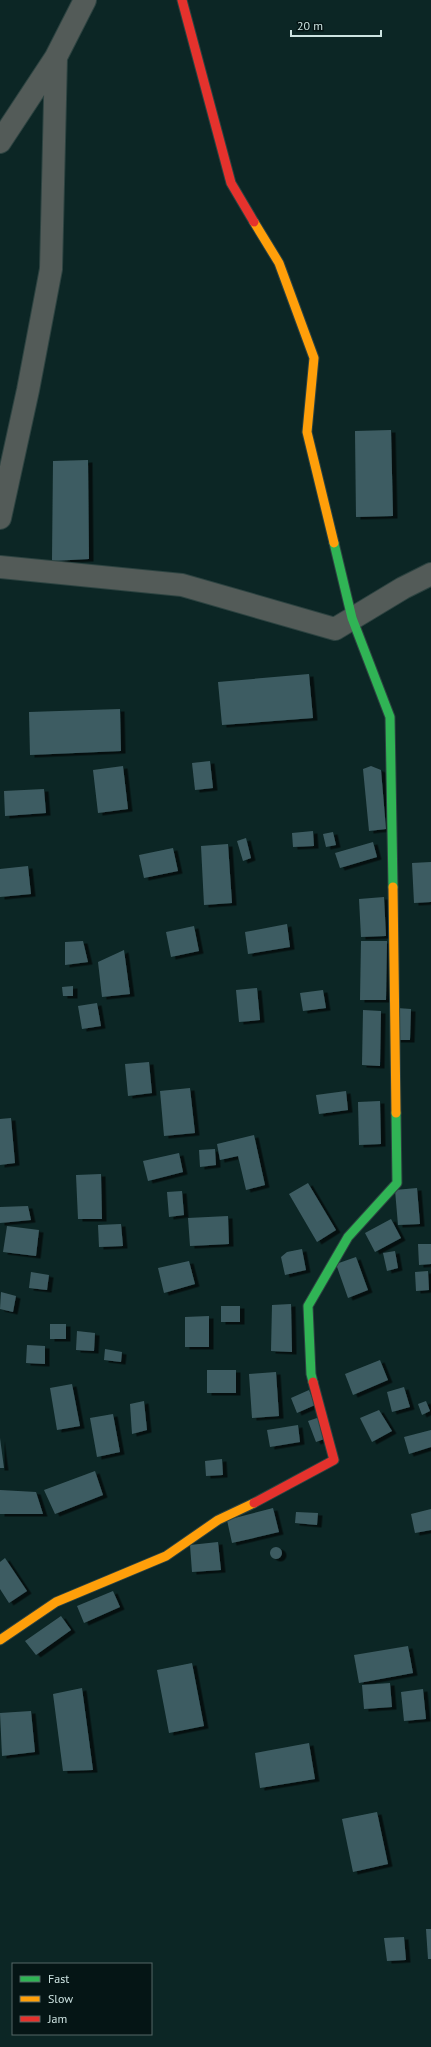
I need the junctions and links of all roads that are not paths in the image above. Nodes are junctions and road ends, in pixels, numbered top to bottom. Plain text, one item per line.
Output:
1 (85, 0) edge
2 (182, 0) edge
3 (56, 57) junction
4 (0, 142) edge
5 (0, 518) edge
6 (0, 567) edge
7 (431, 574) edge
8 (352, 618) junction
9 (0, 1640) edge

1 - 3 street
2 - 8 street
3 - 4 street
3 - 5 street
6 - 8 street
7 - 8 street
8 - 9 street

